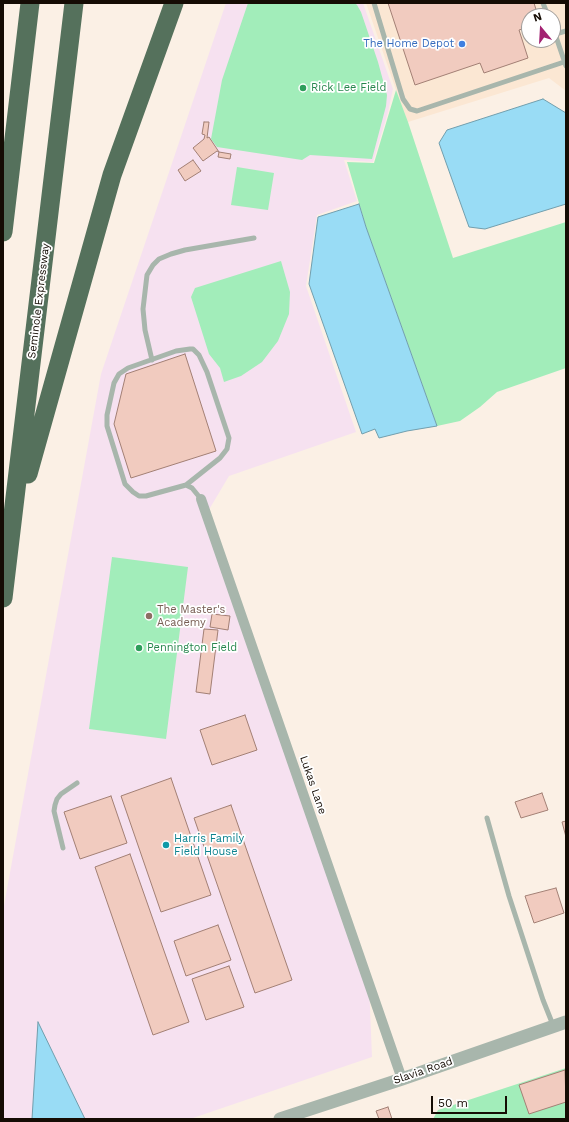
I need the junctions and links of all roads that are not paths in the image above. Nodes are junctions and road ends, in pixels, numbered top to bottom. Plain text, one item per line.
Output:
1 (30, 3) edge
2 (74, 3) edge
3 (174, 3) edge
4 (374, 3) edge
5 (560, 48) edge
6 (565, 64) edge
7 (3, 232) edge
8 (254, 238) dead end
9 (152, 360) junction
10 (186, 485) junction
11 (201, 499) joint
12 (11, 535) junction
13 (3, 598) edge
14 (77, 783) dead end
15 (487, 818) dead end
16 (63, 848) dead end
17 (560, 1024) edge
18 (402, 1079) junction
19 (280, 1119) edge

1 - 7 highway
2 - 12 highway, Seminole Expressway
3 - 12 highway
4 - 6 lane
5 - 6 lane
8 - 9 lane
9 - 10 lane
9 - 10 lane
10 - 11 lane
11 - 18 street, Lukas Lane
12 - 13 highway, Seminole Expressway
14 - 16 lane
15 - 17 lane
17 - 18 street, Slavia Road
18 - 19 street, Slavia Road

